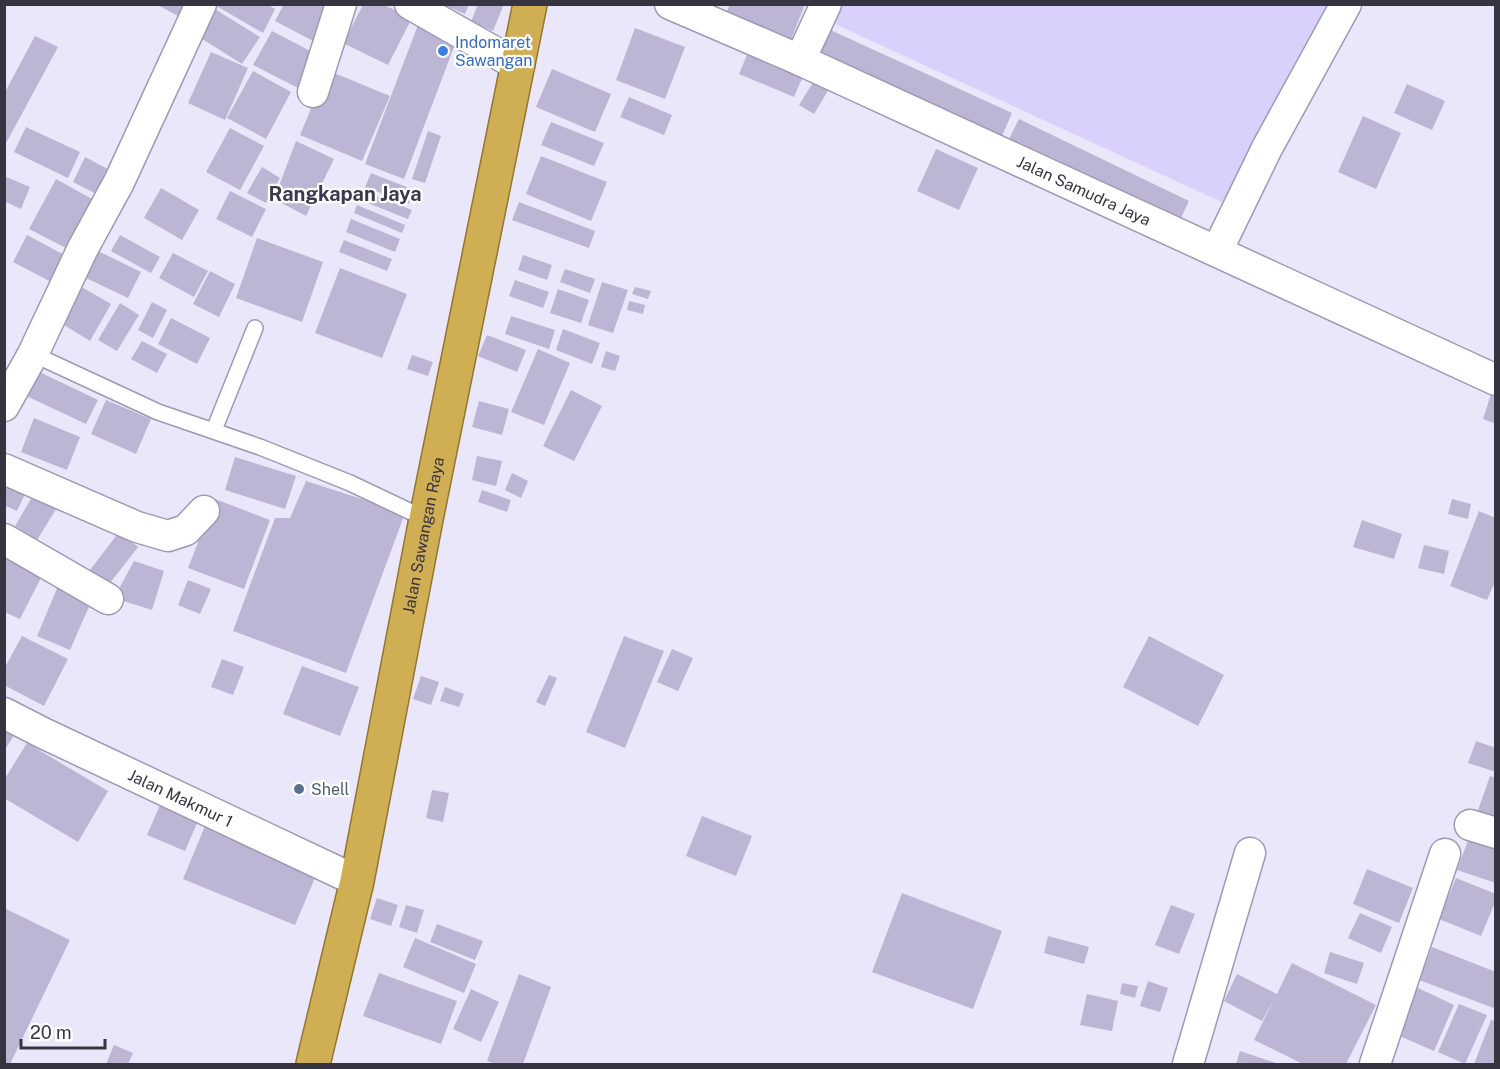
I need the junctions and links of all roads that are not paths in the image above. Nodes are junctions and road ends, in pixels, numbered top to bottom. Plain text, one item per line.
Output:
1 (201, 4) edge
2 (341, 4) edge
3 (410, 4) edge
4 (530, 4) edge
5 (670, 4) edge
6 (826, 4) edge
7 (1346, 4) edge
8 (800, 60) junction
9 (519, 66) junction
10 (313, 92) dead end
11 (1216, 251) junction
12 (255, 328) dead end
13 (33, 354) junction
14 (1496, 380) edge
15 (4, 406) edge
16 (214, 430) junction
17 (4, 469) edge
18 (204, 511) dead end
19 (426, 519) junction
20 (4, 539) edge
21 (108, 599) dead end
22 (4, 713) edge
23 (1250, 853) dead end
24 (1445, 854) dead end
25 (357, 881) junction
26 (313, 1065) edge
27 (1188, 1065) edge
28 (1376, 1065) edge

1 - 13 street
2 - 10 street
3 - 9 street
4 - 9 highway, Jalan Sawangan Raya
5 - 8 street, Jalan Samudra Jaya
6 - 8 street
7 - 11 street
8 - 11 street, Jalan Samudra Jaya
9 - 19 highway, Jalan Sawangan Raya
11 - 14 street, Jalan Samudra Jaya
12 - 16 lane
13 - 15 street
13 - 16 lane
16 - 19 lane
17 - 18 street
19 - 25 highway, Jalan Sawangan Raya
20 - 21 street
22 - 25 street, Jalan Makmur 1
23 - 27 street
24 - 28 street
25 - 26 highway, Jalan Sawangan Raya

